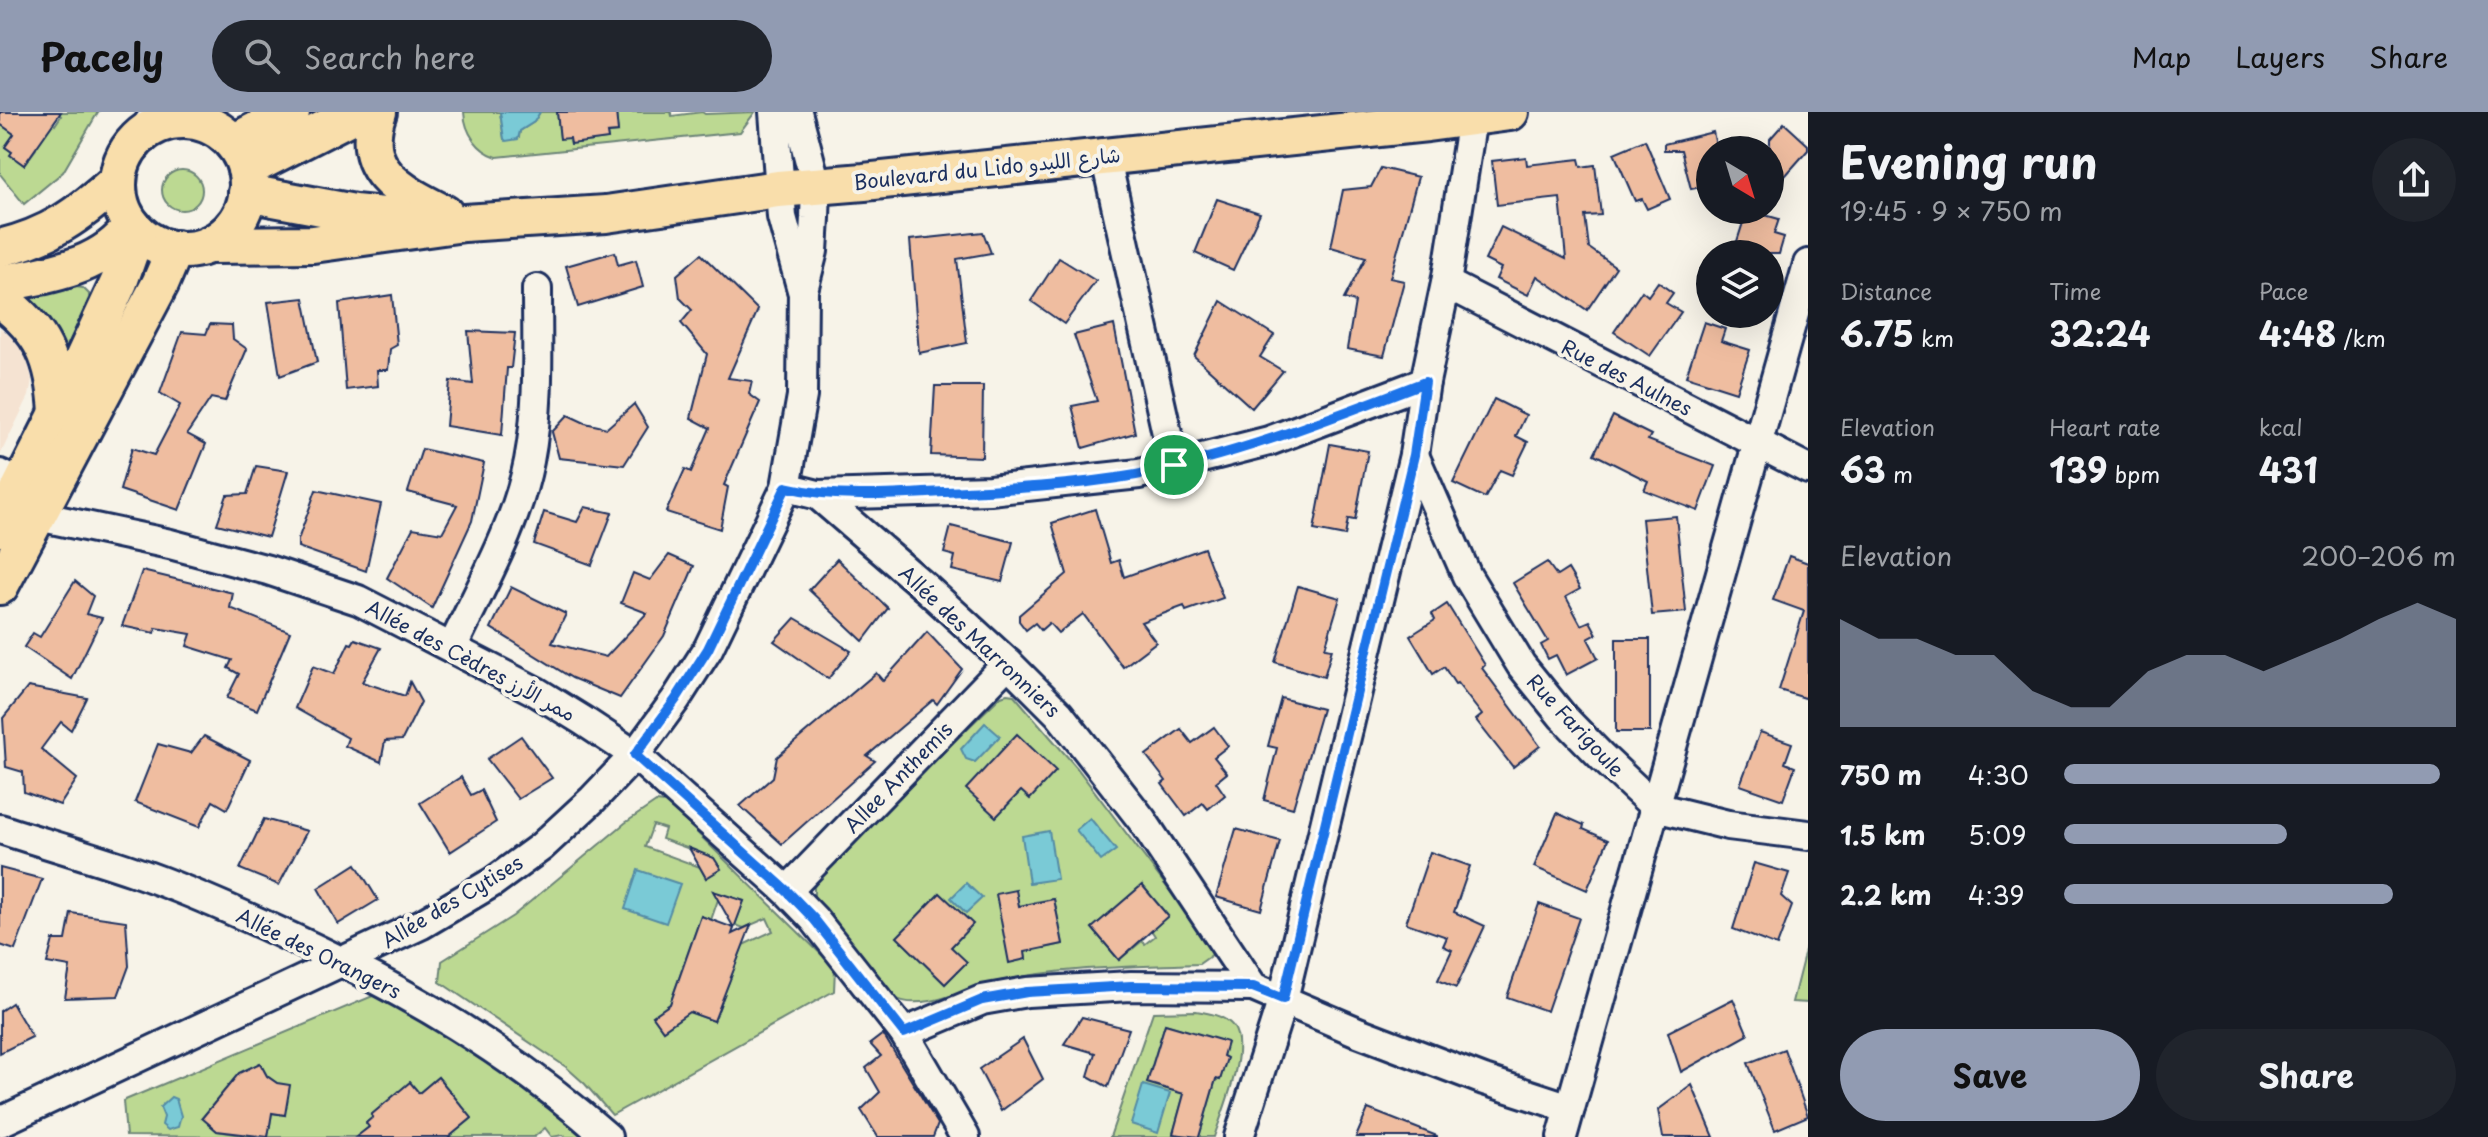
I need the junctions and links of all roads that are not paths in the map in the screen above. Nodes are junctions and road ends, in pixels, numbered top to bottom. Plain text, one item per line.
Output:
1 (291, 112) edge
2 (358, 112) edge
3 (378, 112) edge
4 (774, 112) edge
5 (797, 112) edge
6 (1510, 112) edge
7 (1473, 114) edge
8 (167, 119) edge
9 (237, 150) edge
10 (1105, 155) junction
11 (117, 181) junction
12 (816, 185) junction
13 (778, 189) junction
14 (464, 223) junction
15 (135, 229) junction
16 (191, 247) junction
17 (0, 248) edge
18 (1808, 264) edge
19 (1446, 283) junction
20 (0, 284) edge
21 (537, 289) dead end
22 (803, 290) junction
23 (0, 299) edge
24 (1425, 382) junction
25 (58, 413) junction
26 (1757, 444) junction
27 (1414, 455) junction
28 (1174, 465) junction
29 (1808, 469) edge
30 (786, 487) junction
31 (20, 492) edge
32 (818, 495) junction
33 (0, 528) edge
34 (0, 586) edge
35 (452, 648) junction
36 (1008, 663) junction
37 (635, 755) junction
38 (1655, 807) junction
39 (0, 829) edge
40 (1808, 835) edge
41 (787, 891) junction
42 (345, 962) junction
43 (1253, 987) junction
44 (1283, 999) junction
45 (904, 1033) junction
46 (1570, 1108) junction
47 (0, 1122) edge
48 (607, 1137) edge
49 (965, 1137) edge
50 (1239, 1137) edge
51 (1562, 1137) edge

1 - 9 main road
2 - 9 main road
3 - 14 main road
4 - 13 street, Allée des Cytises
5 - 12 street, Allée des Cytises
6 - 7 main road, Boulevard du Lido شارع الليدو
7 - 10 main road, Boulevard du Lido شارع الليدو
7 - 19 street
8 - 9 main road
8 - 11 main road
9 - 14 main road, Boulevard du Lido شارع الليدو
9 - 16 main road
10 - 12 main road, Boulevard du Lido شارع الليدو
10 - 28 street
11 - 15 main road
11 - 17 main road
12 - 13 main road, Boulevard du Lido شارع الليدو
12 - 22 street, Allée des Cytises
13 - 14 main road, Boulevard du Lido شارع الليدو
13 - 22 street, Allée des Cytises
14 - 16 main road, Boulevard du Lido شارع الليدو
15 - 16 main road
15 - 20 main road
15 - 25 main road
16 - 31 main road
18 - 26 street
19 - 24 street
19 - 26 street, Rue des Aulnes
21 - 35 street
22 - 30 street, Allée des Cytises
23 - 25 main road
24 - 27 street
24 - 28 street
25 - 31 main road
26 - 29 street, Rue des Aulnes
26 - 38 street
27 - 38 street, Rue Farigoule
27 - 44 street
28 - 32 street
30 - 32 street, Allée des Marronniers
30 - 37 street, Allée des Cytises
31 - 33 main road
31 - 34 main road
31 - 35 street, Allée des Cèdres ممر الأرز
32 - 36 street, Allée des Marronniers
35 - 37 street, Allée des Cèdres ممر الأرز
36 - 41 street, Allee Anthemis
36 - 43 street, Allée des Marronniers
37 - 41 street, Allée des Cèdres ممر الأرز
37 - 42 street, Allée des Cytises
38 - 40 street
38 - 46 street
39 - 42 street, Allée des Orangers
41 - 45 street, Allée des Cèdres ممر الأرز
42 - 47 street, Allée des Cytises
42 - 48 street, Allée des Orangers
43 - 44 street
43 - 45 street
44 - 46 street
44 - 50 street
45 - 49 street, Allée des Cèdres ممر الأرز
46 - 51 street

